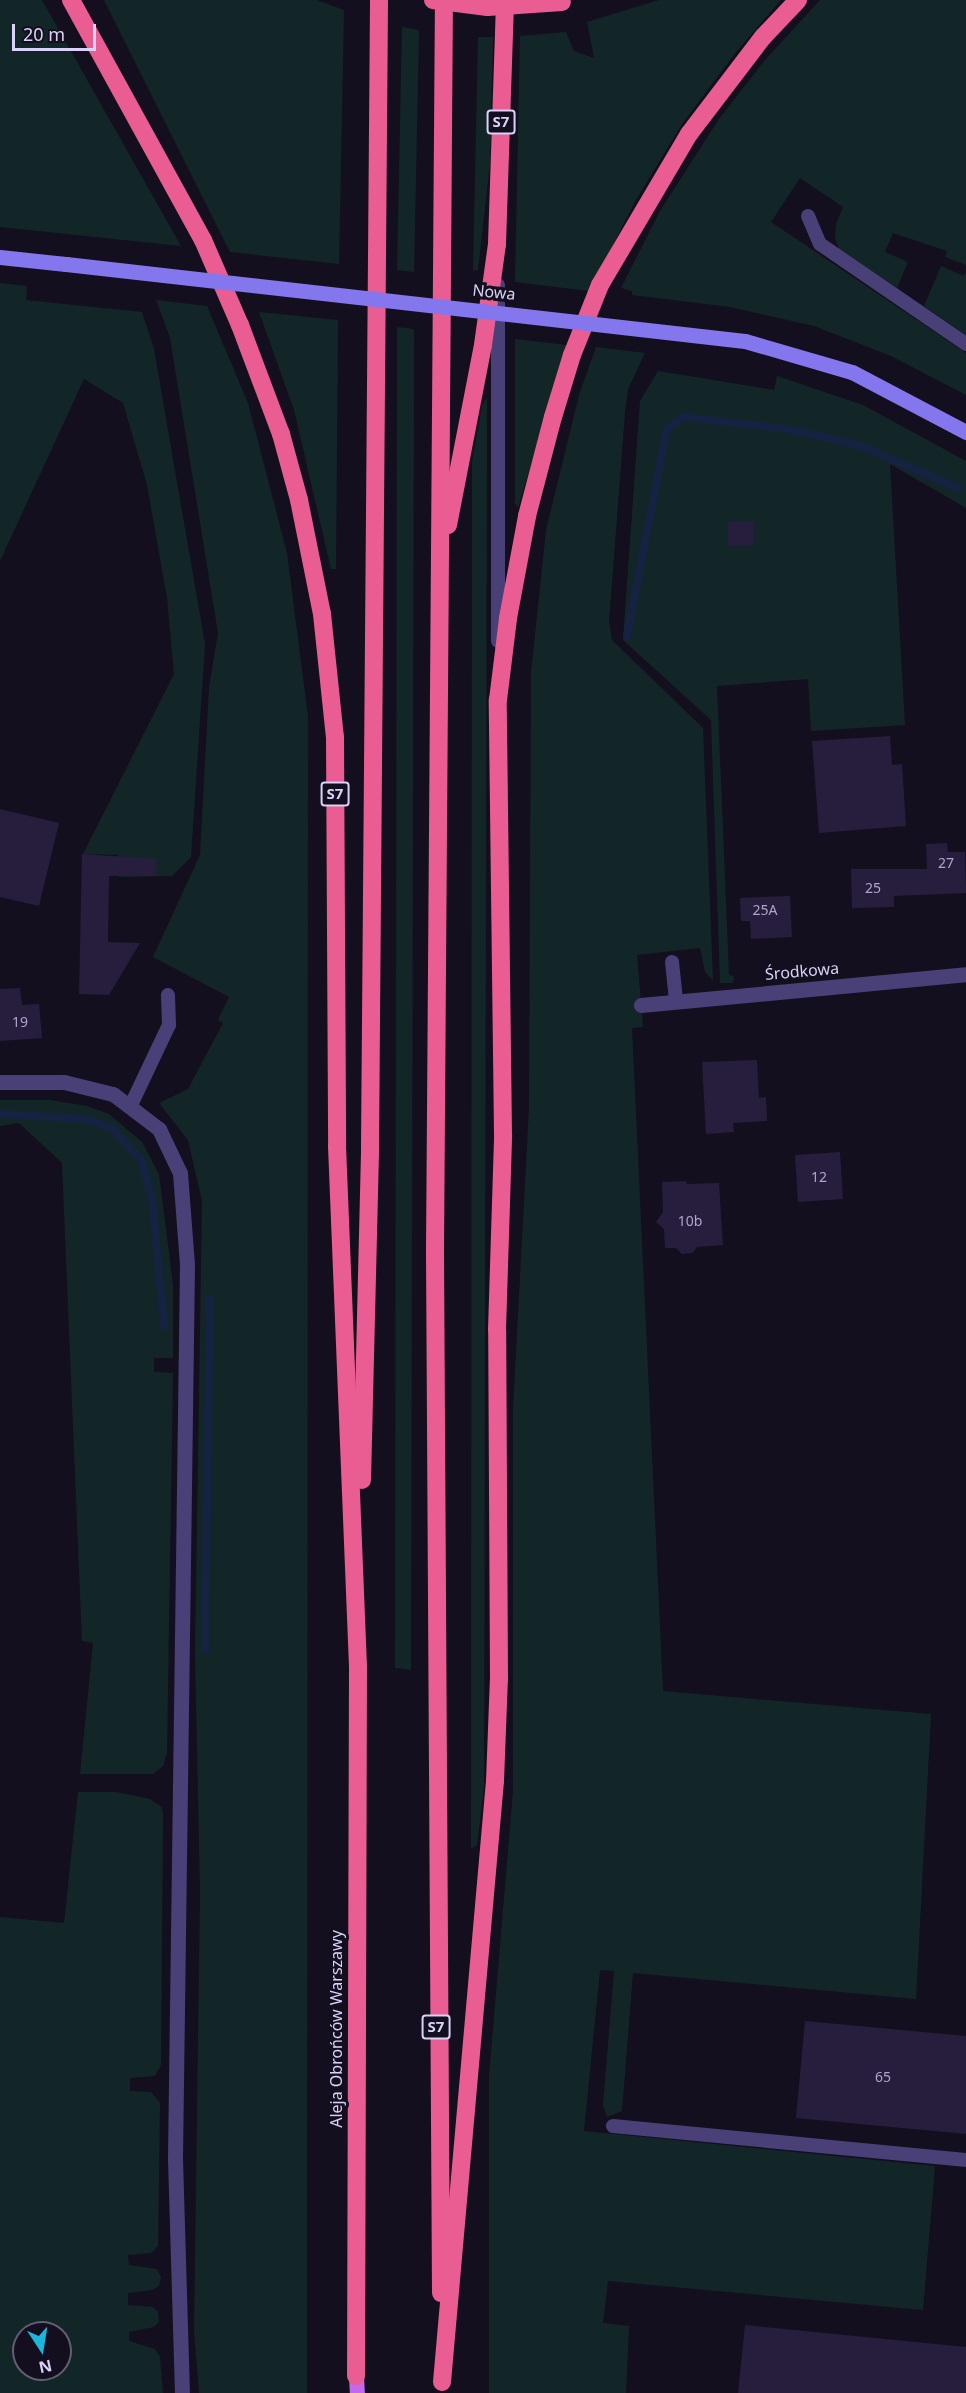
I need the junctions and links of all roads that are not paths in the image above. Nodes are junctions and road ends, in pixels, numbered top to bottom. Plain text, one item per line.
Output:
1 (71, 0) edge
2 (379, 0) edge
3 (433, 0) edge
4 (444, 0) edge
5 (505, 0) edge
6 (798, 0) edge
7 (567, 1) edge
8 (808, 216) dead end
9 (497, 244) junction
10 (0, 256) edge
11 (966, 344) edge
12 (966, 432) edge
13 (438, 578) junction
14 (498, 700) junction
15 (672, 962) dead end
16 (966, 974) edge
17 (168, 995) dead end
18 (676, 1001) junction
19 (641, 1005) dead end
20 (1, 1082) edge
21 (131, 1105) junction
22 (357, 1642) junction
23 (613, 2126) dead end
24 (966, 2160) edge
25 (356, 2385) edge
26 (442, 2387) edge
27 (182, 2393) edge

1 - 22 highway, S7
2 - 22 highway
3 - 7 highway, bridge
4 - 13 highway
5 - 9 highway, S7
6 - 14 highway
8 - 11 lane
9 - 13 highway, S7
9 - 14 lane
10 - 12 street, Nowa, bridge
13 - 26 highway, S7
14 - 26 highway
15 - 18 lane
16 - 18 street, Środkowa
17 - 21 lane
18 - 19 street, Środkowa
20 - 21 street
21 - 27 street
22 - 25 highway, Aleja Obrońców Warszawy / S7
23 - 24 lane

